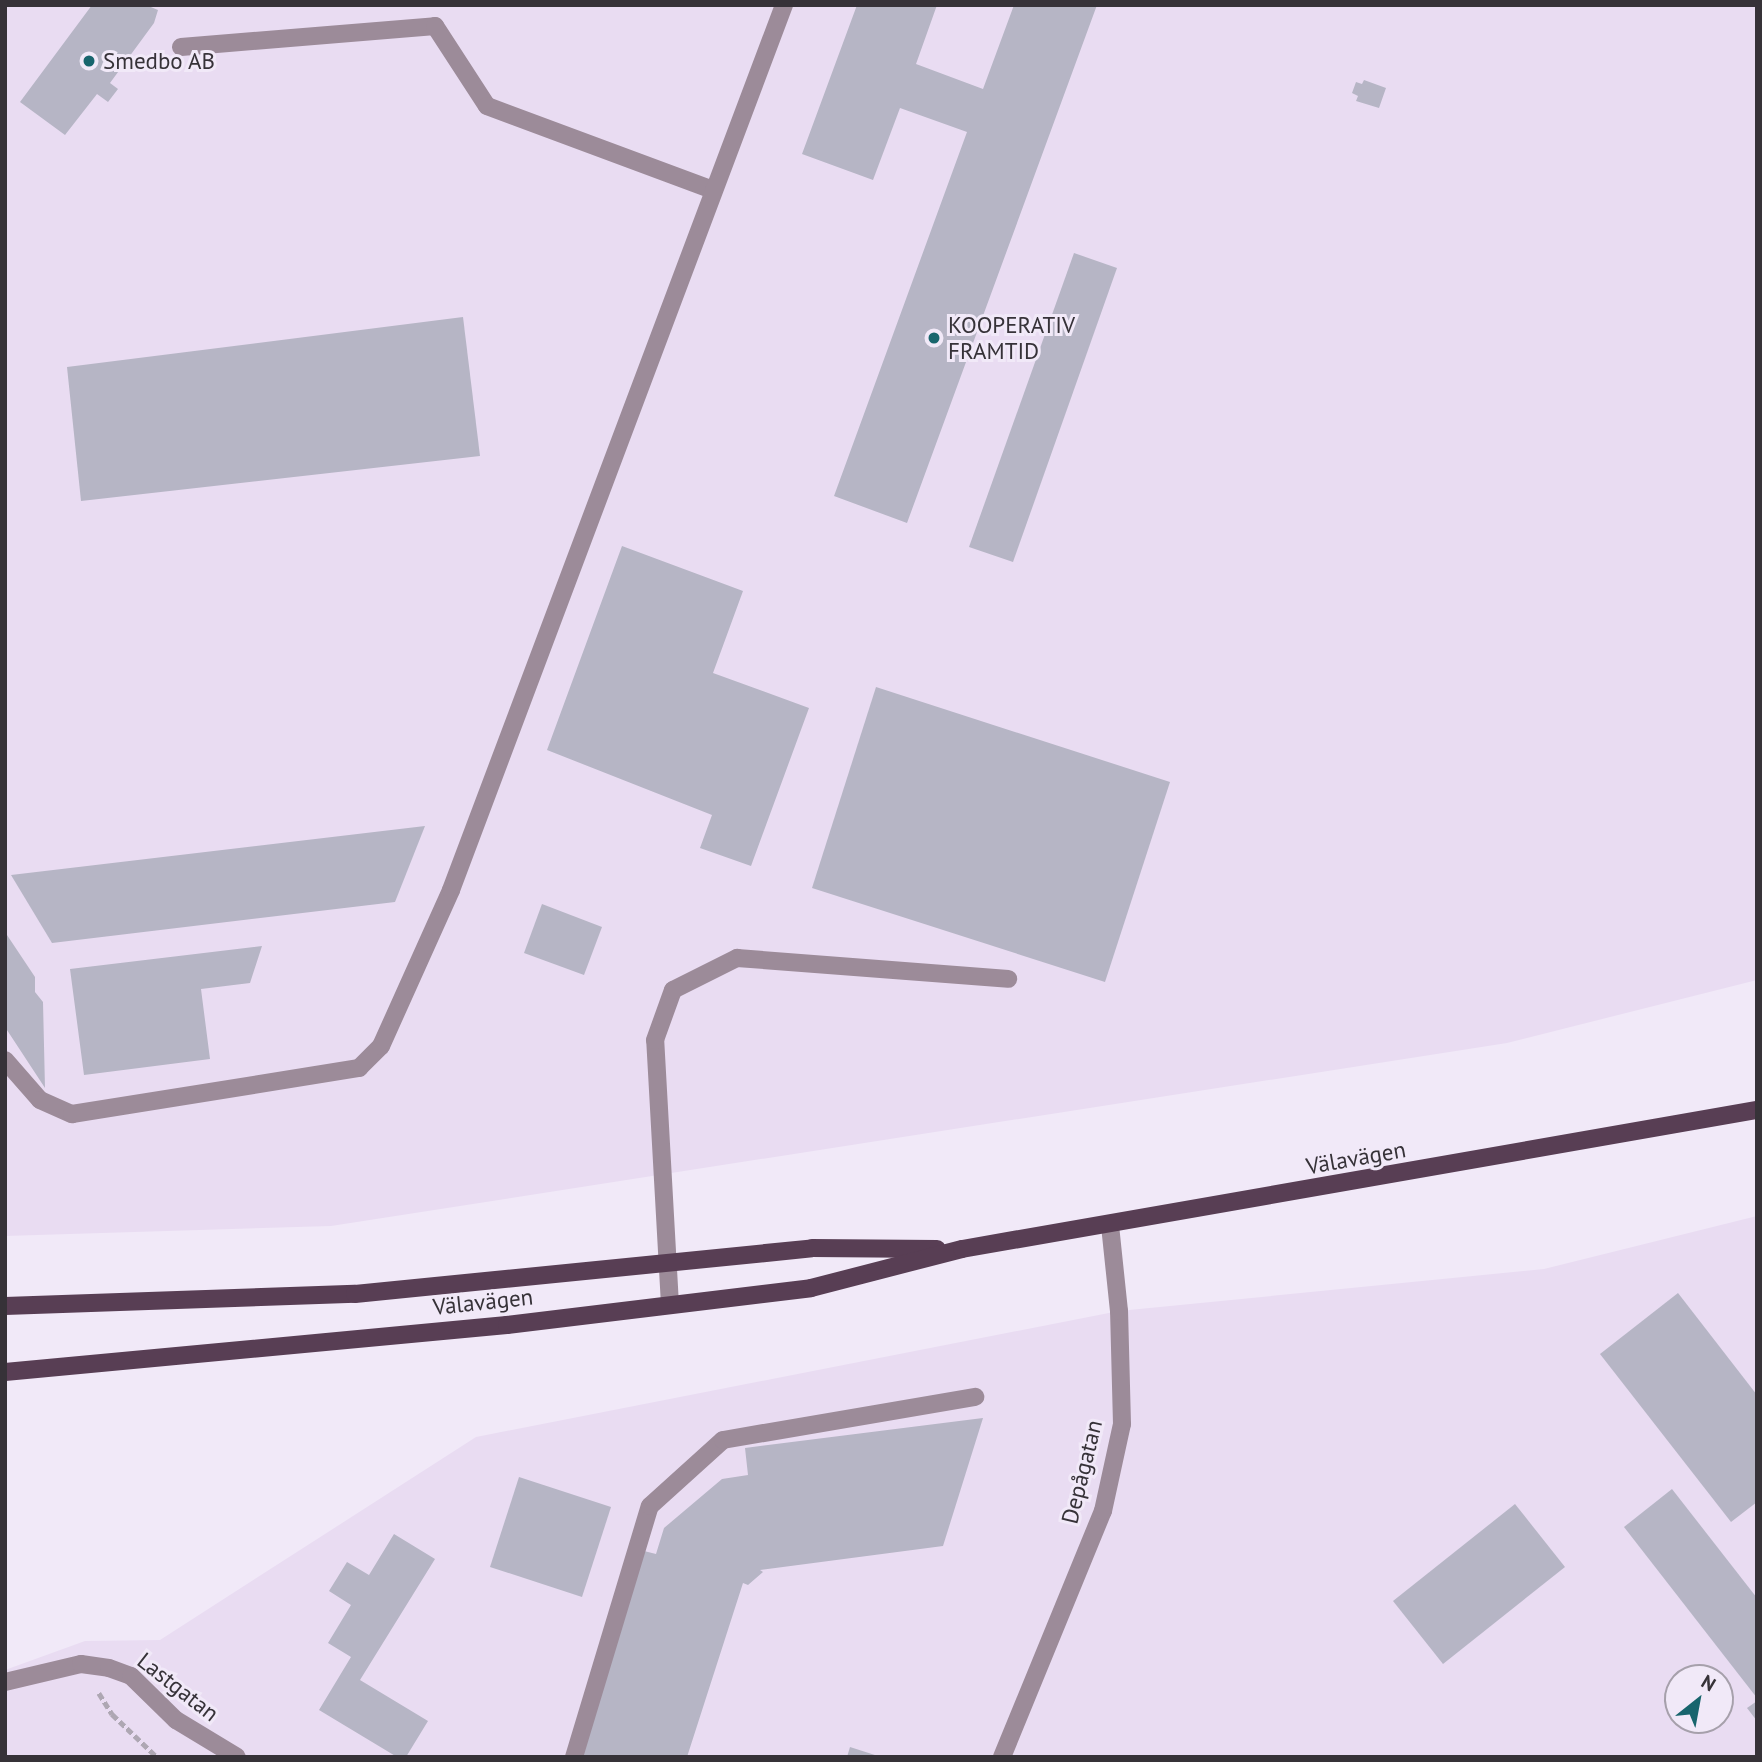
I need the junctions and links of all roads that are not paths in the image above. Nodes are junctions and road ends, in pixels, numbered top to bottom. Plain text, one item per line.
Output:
1 (785, 5) edge
2 (181, 47) dead end
3 (713, 190) junction
4 (1008, 979) dead end
5 (5, 1060) edge
6 (1757, 1110) edge
7 (1110, 1225) junction
8 (961, 1249) junction
9 (668, 1263) junction
10 (670, 1305) junction
11 (5, 1306) edge
12 (5, 1372) edge
13 (975, 1398) dead end
14 (5, 1682) edge
15 (237, 1757) edge
16 (574, 1757) edge
17 (1002, 1757) edge

1 - 3 street
2 - 3 street
3 - 5 street
4 - 9 street
6 - 7 main road, Välavägen
7 - 8 main road, Välavägen
7 - 17 street, Depågatan
8 - 9 main road, Välavägen
8 - 10 main road, Välavägen
9 - 10 street
9 - 11 main road, Välavägen
10 - 12 main road, Välavägen
13 - 16 street
14 - 15 street, Lastgatan

